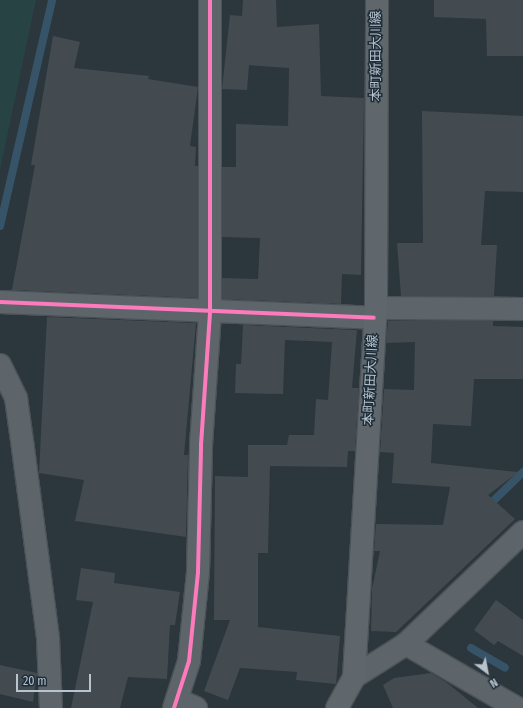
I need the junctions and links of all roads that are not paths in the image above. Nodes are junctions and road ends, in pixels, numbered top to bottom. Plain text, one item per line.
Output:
1 (210, 0) edge
2 (376, 0) edge
3 (0, 302) edge
4 (523, 309) edge
5 (210, 312) junction
6 (375, 313) junction
7 (0, 365) edge
8 (522, 536) edge
9 (406, 644) junction
10 (354, 677) junction
11 (183, 705) edge
12 (51, 708) edge
13 (337, 708) edge
14 (517, 708) edge

1 - 5 street
2 - 6 main road, 本町新田大川線
3 - 5 street
4 - 6 street
5 - 6 street
5 - 11 street
6 - 10 main road, 本町新田大川線
7 - 12 street
8 - 9 street
9 - 10 street
9 - 14 street
10 - 13 main road, 本町新田大川線

